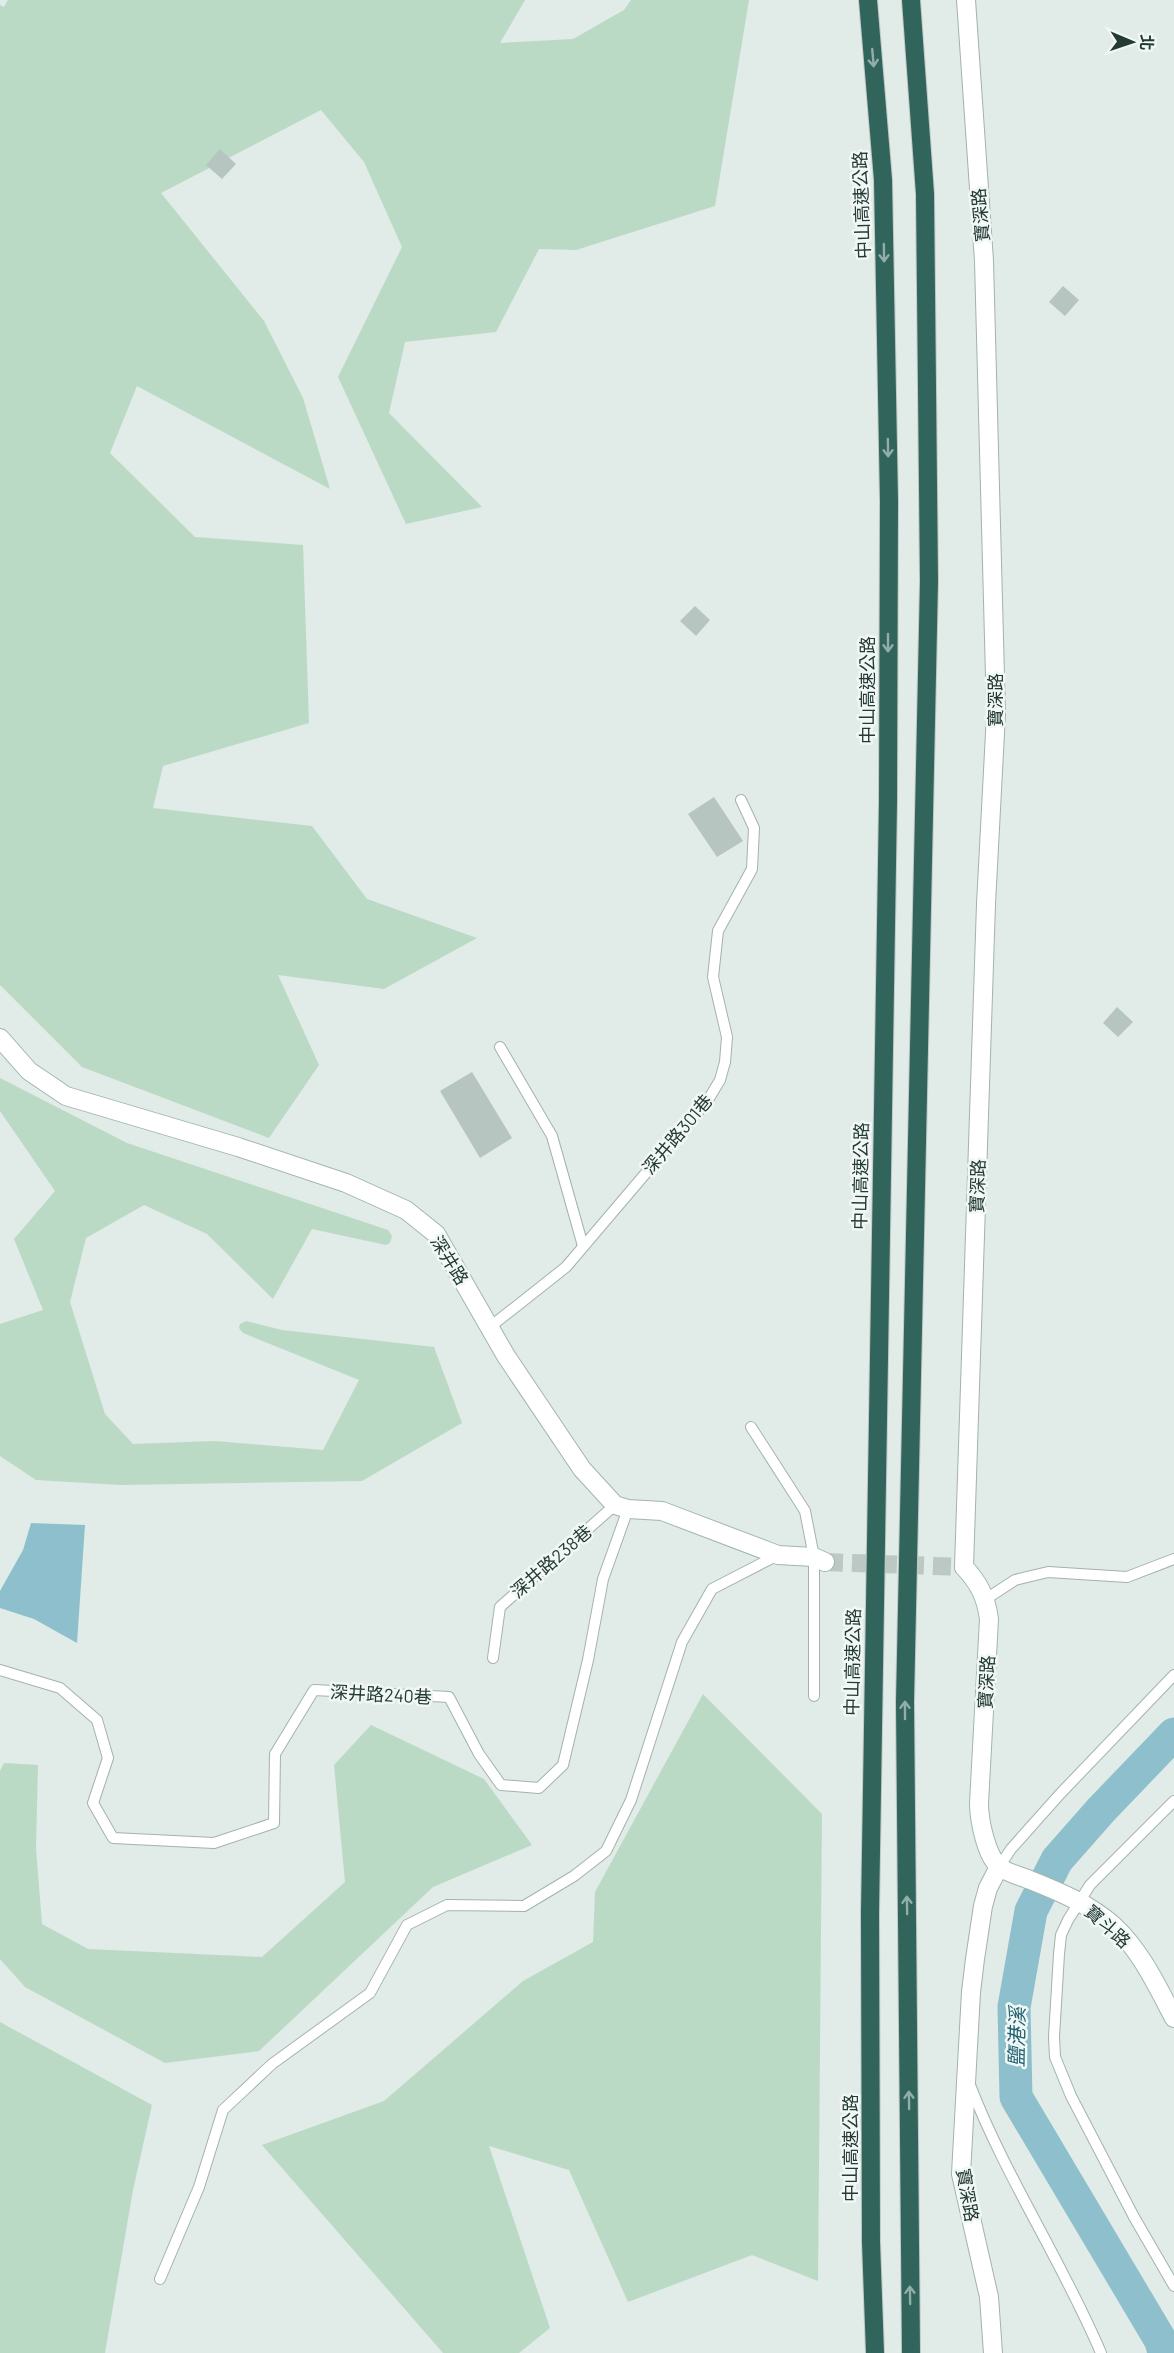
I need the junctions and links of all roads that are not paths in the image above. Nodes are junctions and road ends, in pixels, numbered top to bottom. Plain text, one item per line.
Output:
1 (868, 0) edge
2 (911, 0) edge
3 (966, 0) edge
4 (741, 800) dead end
5 (0, 1038) edge
6 (500, 1047) dead end
7 (583, 1246) junction
8 (490, 1327) junction
9 (751, 1427) dead end
10 (621, 1507) junction
11 (778, 1555) junction
12 (820, 1559) junction
13 (1174, 1559) edge
14 (986, 1599) junction
15 (493, 1658) dead end
16 (0, 1670) edge
17 (1174, 1675) edge
18 (814, 1696) dead end
19 (1174, 1801) edge
20 (999, 1867) junction
21 (1078, 1900) junction
22 (1171, 2006) edge
23 (967, 2076) junction
24 (160, 2279) dead end
25 (1174, 2286) edge
26 (875, 2353) edge
27 (911, 2353) edge
28 (993, 2353) edge
29 (1101, 2353) edge

1 -> 26 highway, 中山高速公路
27 -> 2 highway
3 - 14 street, 寶深路
4 - 7 lane, 深井路301巷
5 - 8 street, 深井路
6 - 7 lane
7 - 8 lane, 深井路301巷
8 - 10 street, 深井路
9 - 12 lane
10 - 11 street
10 - 15 lane, 深井路238巷
10 - 16 lane, 深井路240巷
11 - 12 street
11 - 24 lane
12 - 18 lane
13 - 14 lane
14 - 20 street, 寶深路
17 - 20 lane
19 - 21 lane
20 - 21 street, 寶斗路
20 - 23 street, 寶深路
21 - 22 street, 寶斗路
21 - 25 lane
23 - 28 street, 寶深路
23 - 29 lane

